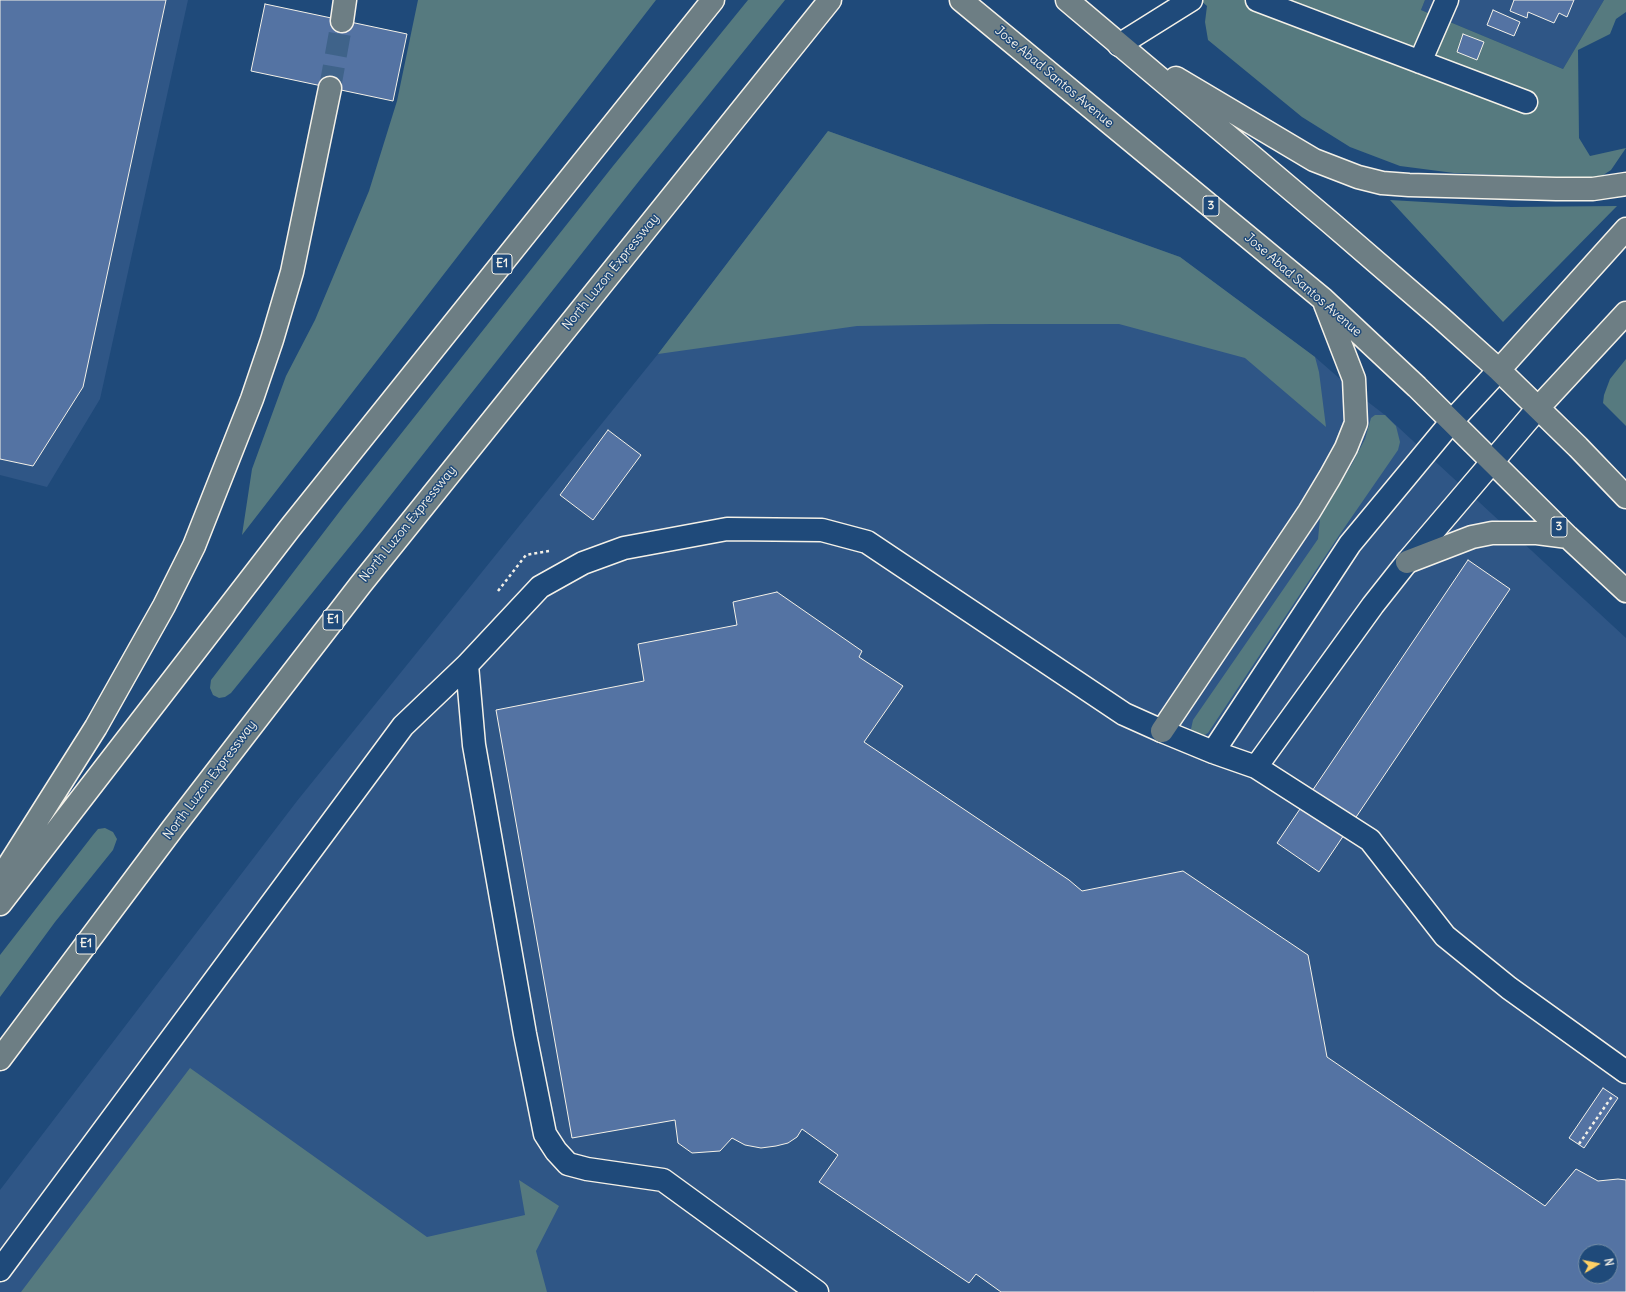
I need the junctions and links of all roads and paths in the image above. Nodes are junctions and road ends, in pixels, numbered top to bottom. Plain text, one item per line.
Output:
1 (713, 0) edge
2 (830, 0) edge
3 (961, 0) edge
4 (1067, 0) edge
5 (1191, 0) edge
6 (1257, 0) edge
7 (1447, 0) edge
8 (1119, 44) junction
9 (1420, 62) junction
10 (330, 88) tunnel mouth
11 (1526, 102) dead end
12 (1626, 184) edge
13 (1626, 228) edge
14 (1323, 299) junction
15 (1626, 313) edge
16 (1499, 370) junction
17 (1538, 408) junction
18 (1452, 421) junction
19 (1492, 462) junction
20 (1626, 497) edge
21 (1568, 537) junction
22 (557, 550) dead end
23 (1407, 562) junction
24 (1626, 591) edge
25 (497, 593) dead end
26 (468, 664) junction
27 (1162, 731) junction
28 (1213, 752) junction
29 (1256, 767) junction
30 (0, 879) edge
31 (0, 904) edge
32 (0, 1059) edge
33 (1626, 1072) edge
34 (1614, 1093) dead end
35 (1579, 1144) dead end
36 (0, 1270) edge
37 (817, 1292) edge

1 - 31 highway, E1
2 - 32 highway, North Luzon Expressway / E1
3 - 14 highway, Jose Abad Santos Avenue / 3
4 - 8 highway
5 - 8 street
6 - 9 street
7 - 9 street
8 - 12 highway
8 - 16 highway
9 - 11 street
10 - 30 highway
13 - 16 highway
14 - 18 highway, Jose Abad Santos Avenue / 3
14 - 27 highway
15 - 17 highway
16 - 17 highway
16 - 18 street
17 - 19 street
17 - 20 highway
18 - 19 highway, Jose Abad Santos Avenue / 3
18 - 28 street
19 - 21 highway, Jose Abad Santos Avenue / 3
19 - 23 street
21 - 23 highway
21 - 24 highway, Jose Abad Santos Avenue / 3
22 - 25 path
23 - 29 street
26 - 27 street
26 - 36 street
26 - 37 street
27 - 28 street
28 - 29 street
29 - 33 street
34 - 35 path

